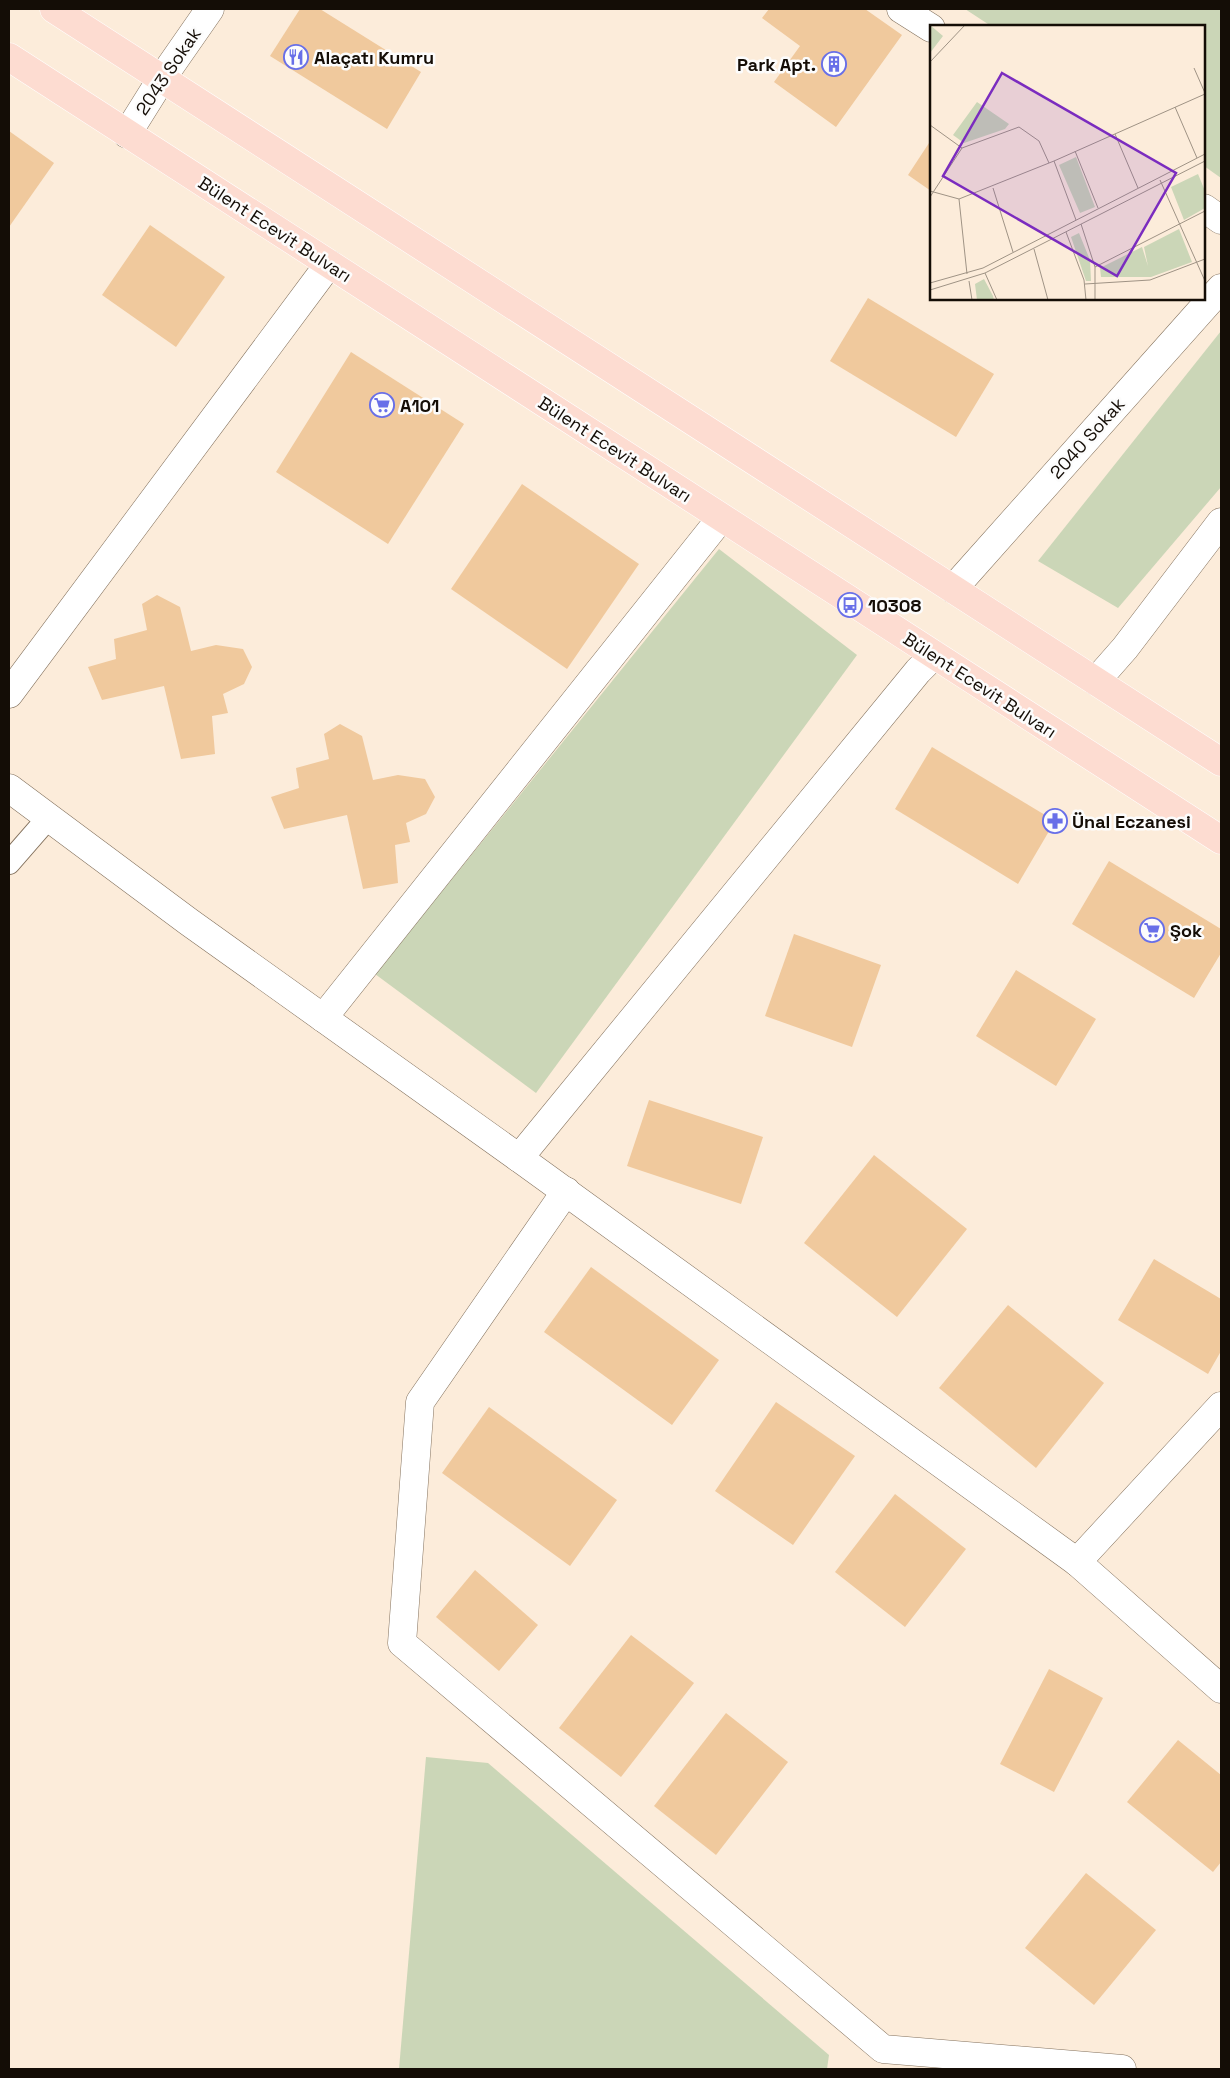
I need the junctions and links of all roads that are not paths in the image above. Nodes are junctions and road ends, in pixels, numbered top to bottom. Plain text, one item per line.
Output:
1 (54, 9) edge
2 (210, 9) edge
3 (901, 9) edge
4 (930, 27) edge
5 (9, 57) edge
6 (162, 78) junction
7 (127, 134) junction
8 (1205, 209) edge
9 (1221, 220) edge
10 (329, 264) junction
11 (1221, 288) edge
12 (721, 518) junction
13 (1221, 522) edge
14 (953, 589) junction
15 (934, 655) junction
16 (1096, 681) junction
17 (9, 694) edge
18 (1221, 762) edge
19 (9, 788) edge
20 (49, 818) junction
21 (1221, 840) edge
22 (9, 863) edge
23 (323, 1018) junction
24 (519, 1158) junction
25 (566, 1191) junction
26 (1221, 1406) edge
27 (1077, 1562) junction
28 (1221, 1689) edge
29 (882, 2059) edge
30 (1122, 2069) edge

1 - 6 main road
2 - 6 street, 2043 Sokak
3 - 4 street
5 - 7 main road, Bülent Ecevit Bulvarı
6 - 7 street, 2043 Sokak
6 - 14 main road
7 - 10 main road, Bülent Ecevit Bulvarı
8 - 9 street
10 - 12 main road, Bülent Ecevit Bulvarı
10 - 17 street
11 - 14 street, 2040 Sokak
12 - 15 main road, Bülent Ecevit Bulvarı
12 - 23 street
13 - 16 street
14 - 16 main road
15 - 21 main road, Bülent Ecevit Bulvarı
15 - 24 street
16 - 18 main road
19 - 20 street
20 - 22 lane
20 - 23 street
23 - 24 street
24 - 25 street
25 - 27 street
25 - 29 street
26 - 27 street
27 - 28 street
29 - 30 street

